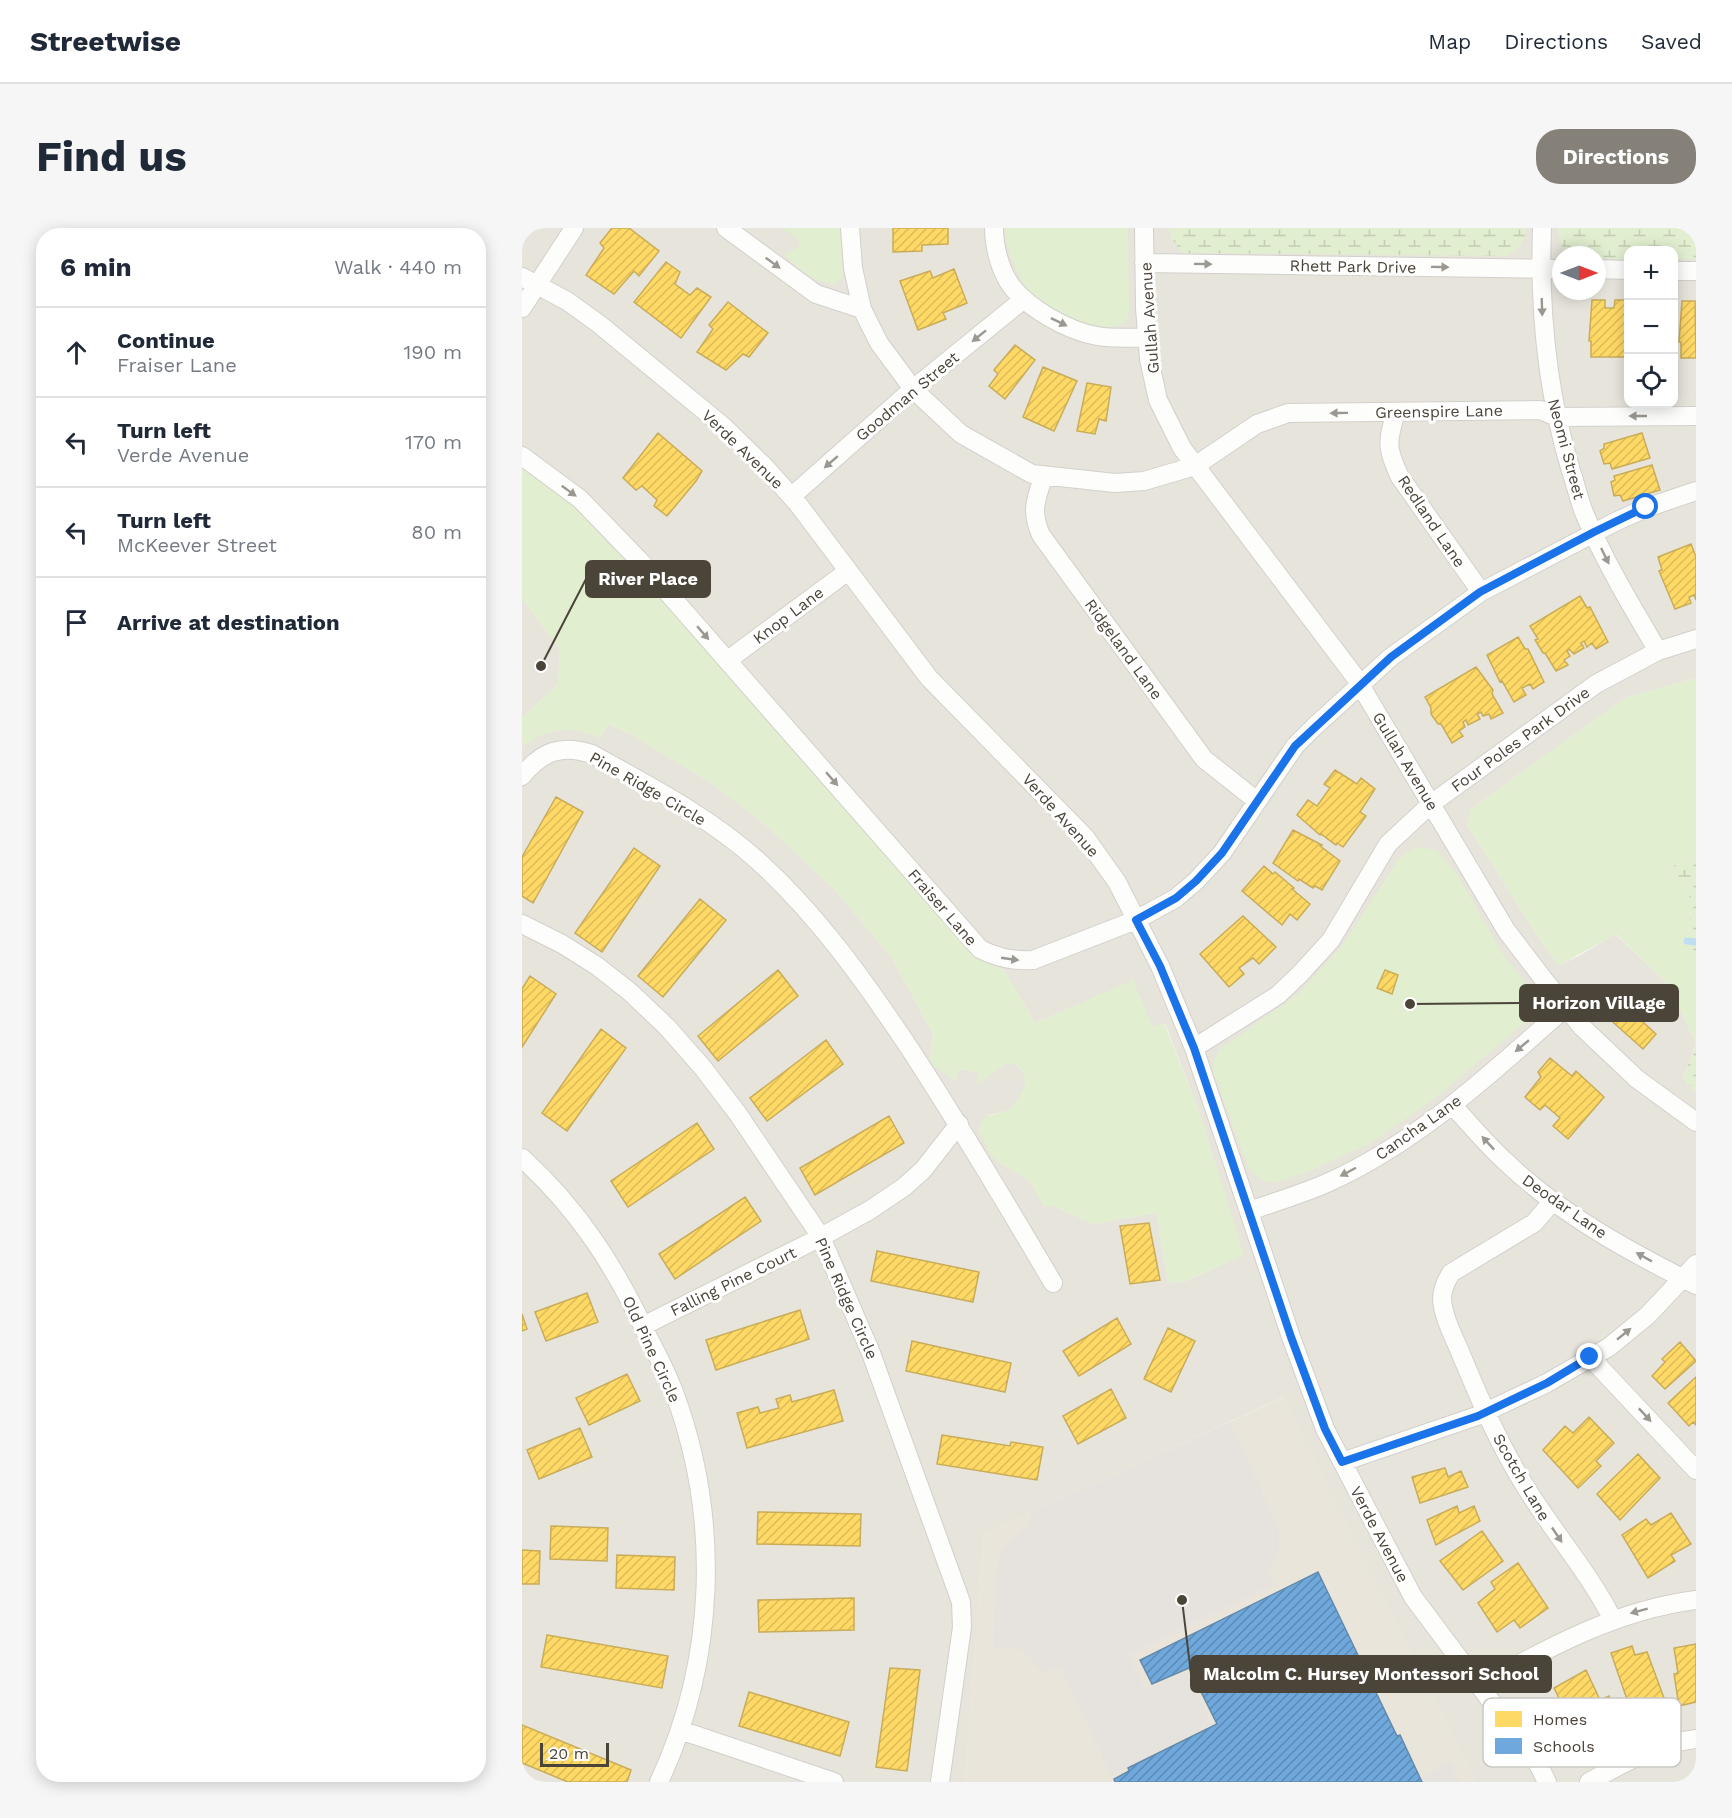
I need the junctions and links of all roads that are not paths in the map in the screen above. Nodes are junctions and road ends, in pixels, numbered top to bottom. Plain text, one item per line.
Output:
1 (574, 228) edge
2 (726, 228) edge
3 (850, 228) edge
4 (994, 228) edge
5 (1144, 228) edge
6 (1542, 228) edge
7 (1144, 263) junction
8 (1540, 268) junction
9 (1552, 269) edge
10 (1606, 269) edge
11 (1624, 270) edge
12 (1678, 271) edge
13 (1696, 271) edge
14 (529, 281) edge
15 (1024, 299) junction
16 (522, 308) edge
17 (862, 309) junction
18 (1148, 338) junction
19 (913, 389) junction
20 (1396, 412) junction
21 (1696, 416) edge
22 (1557, 417) junction
23 (522, 456) edge
24 (1196, 466) junction
25 (1044, 475) junction
26 (1696, 491) edge
27 (792, 496) junction
28 (1594, 532) junction
29 (848, 571) junction
30 (1480, 592) junction
31 (1696, 639) edge
32 (1658, 651) junction
33 (728, 660) junction
34 (1359, 684) junction
35 (522, 776) edge
36 (1257, 801) junction
37 (1431, 804) junction
38 (1136, 920) junction
39 (522, 924) edge
40 (1566, 1007) junction
41 (1194, 1048) junction
42 (1452, 1104) junction
43 (1696, 1122) edge
44 (959, 1124) junction
45 (522, 1158) edge
46 (1553, 1201) junction
47 (1249, 1211) junction
48 (821, 1238) junction
49 (1696, 1264) edge
50 (1690, 1282) edge
51 (1053, 1283) dead end
52 (643, 1326) junction
53 (1590, 1357) junction
54 (1485, 1412) junction
55 (1342, 1462) junction
56 (1696, 1470) edge
57 (1696, 1600) edge
58 (1613, 1620) junction
59 (1479, 1686) junction
60 (1488, 1698) edge
61 (680, 1730) junction
62 (1696, 1739) edge
63 (1681, 1741) edge
64 (1540, 1767) edge
65 (1616, 1767) edge
66 (659, 1782) edge
67 (834, 1782) edge
68 (940, 1782) edge
69 (1547, 1782) edge
70 (1589, 1782) edge

1 - 14 street
2 -> 17 street
3 - 17 street, Greenspire Lane
4 - 15 street
5 - 7 street, Gullah Avenue
6 - 8 street, Neomi Street
7 -> 8 street, Rhett Park Drive
7 - 18 street, Gullah Avenue
8 - 9 street, Rhett Park Drive
8 -> 22 street, Neomi Street
10 - 11 street
12 - 13 street
14 - 16 street
14 - 27 street, Verde Avenue
15 -> 18 street
15 -> 19 street, Goodman Street
17 - 19 street, Greenspire Lane
18 - 24 street, Gullah Avenue
19 - 25 street, Greenspire Lane
19 -> 27 street, Goodman Street
20 - 22 street, Greenspire Lane
20 -> 24 street, Greenspire Lane
20 - 30 street, Redland Lane
21 -> 22 street, Greenspire Lane
22 - 28 street, Neomi Street
23 -> 33 street, Fraiser Lane
24 - 25 street, Greenspire Lane
24 - 34 street, Gullah Avenue
25 - 36 street, Ridgeland Lane
26 - 28 street, Fraiser Lane
27 - 29 street, Verde Avenue
28 - 30 street, Fraiser Lane
28 -> 32 street, Neomi Street
29 - 33 street, Knop Lane
29 - 38 street, Verde Avenue
30 - 34 street, Fraiser Lane
31 - 32 street, Four Poles Park Drive
32 - 37 street, Four Poles Park Drive
33 -> 38 street, Fraiser Lane
34 - 36 street, Fraiser Lane
34 - 37 street, Gullah Avenue
35 - 44 street, Pine Ridge Circle
36 - 38 street, Fraiser Lane
37 - 40 street, Gullah Avenue
37 - 41 street, Four Poles Park Drive
38 - 41 street, Verde Avenue
39 - 48 street, Pine Ridge Circle
40 -> 42 street, Cancha Lane
40 - 43 street, Gullah Avenue
41 - 47 street, Verde Avenue
46 -> 42 street, Deodar Lane
42 -> 47 street, Cancha Lane
44 - 48 street, Falling Pine Court
44 - 51 street, Pine Ridge Circle
45 - 52 street, Old Pine Circle
50 -> 46 street, Deodar Lane
46 - 54 street, Scotch Lane
47 - 55 street, Verde Avenue
48 - 52 street, Falling Pine Court
48 - 68 street, Pine Ridge Circle
49 - 50 street
53 -> 50 street
52 - 61 street, Old Pine Circle
53 - 54 street
53 -> 56 street
54 - 55 street
54 -> 58 street, Scotch Lane
55 - 59 street, Verde Avenue
57 -> 58 street
58 - 59 street
59 - 60 street, Verde Avenue
61 - 66 street, Old Pine Circle
61 - 67 street
62 - 63 street
64 - 69 street, Verde Avenue
65 - 70 street

